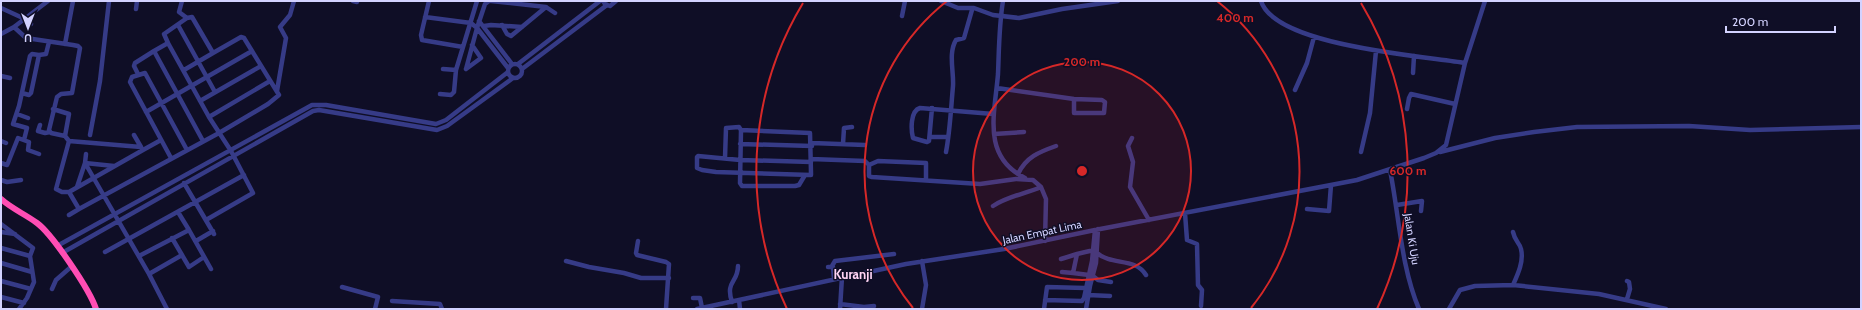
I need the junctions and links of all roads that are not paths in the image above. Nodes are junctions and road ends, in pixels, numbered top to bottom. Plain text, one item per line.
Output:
1 (48, 1) edge
2 (73, 1) edge
3 (109, 1) edge
4 (137, 1) edge
5 (182, 1) edge
6 (294, 1) edge
7 (429, 1) edge
8 (477, 1) edge
9 (490, 1) edge
10 (602, 1) edge
11 (616, 1) edge
12 (905, 1) edge
13 (941, 1) edge
14 (1003, 1) edge
15 (1118, 1) edge
16 (1485, 1) edge
17 (1263, 2) edge
18 (607, 5) junction
19 (546, 7) junction
20 (1, 8) edge
21 (136, 9) dead end
22 (972, 10) junction
23 (556, 14) dead end
24 (902, 16) dead end
25 (1000, 16) junction
26 (425, 17) junction
27 (187, 18) junction
28 (24, 19) junction
29 (479, 21) junction
30 (471, 23) junction
31 (31, 24) dead end
32 (178, 25) junction
33 (14, 26) junction
34 (484, 26) junction
35 (502, 26) junction
36 (522, 27) junction
37 (477, 28) junction
38 (2, 32) edge
39 (486, 34) junction
40 (1314, 37) junction
41 (49, 42) junction
42 (168, 42) junction
43 (65, 44) junction
44 (472, 45) junction
45 (463, 47) junction
46 (252, 51) junction
47 (1376, 51) junction
48 (154, 52) junction
49 (213, 53) junction
50 (39, 55) junction
51 (1414, 56) junction
52 (198, 62) junction
53 (1465, 63) junction
54 (518, 64) junction
55 (261, 66) junction
56 (509, 68) junction
57 (443, 69) dead end
58 (522, 69) junction
59 (184, 70) junction
60 (456, 70) junction
61 (1413, 72) dead end
62 (138, 74) junction
63 (1, 76) edge
64 (10, 78) dead end
65 (207, 78) junction
66 (513, 78) junction
67 (270, 81) junction
68 (192, 86) junction
69 (997, 88) junction
70 (1295, 90) dead end
71 (277, 91) junction
72 (214, 92) junction
73 (22, 93) junction
74 (177, 94) junction
75 (440, 94) dead end
76 (1074, 99) junction
77 (200, 101) junction
78 (161, 103) junction
79 (1455, 104) junction
80 (932, 108) junction
81 (53, 109) junction
82 (349, 109) junction
83 (951, 109) junction
84 (1407, 109) dead end
85 (146, 112) junction
86 (17, 114) junction
87 (993, 114) junction
88 (348, 115) junction
89 (209, 116) junction
90 (28, 118) dead end
91 (40, 125) dead end
92 (272, 127) junction
93 (852, 127) dead end
94 (1861, 127) edge
95 (741, 130) junction
96 (50, 132) junction
97 (276, 132) junction
98 (1024, 132) dead end
99 (219, 133) junction
100 (90, 134) dead end
101 (994, 134) junction
102 (134, 135) dead end
103 (65, 136) junction
104 (930, 137) junction
105 (948, 137) junction
106 (1132, 138) dead end
107 (24, 140) junction
108 (161, 140) junction
109 (1, 141) edge
110 (69, 141) junction
111 (203, 141) junction
112 (6, 142) dead end
113 (740, 144) junction
114 (843, 144) junction
115 (812, 145) junction
116 (865, 145) dead end
117 (1056, 146) dead end
118 (142, 149) junction
119 (187, 150) junction
120 (230, 151) junction
121 (946, 152) dead end
122 (1361, 152) dead end
123 (1436, 153) junction
124 (39, 154) dead end
125 (86, 154) dead end
126 (233, 156) junction
127 (171, 158) junction
128 (725, 158) junction
129 (740, 160) junction
130 (811, 161) junction
131 (1, 163) edge
132 (85, 163) junction
133 (868, 165) junction
134 (114, 166) junction
135 (1390, 170) junction
136 (740, 173) junction
137 (1018, 174) junction
138 (805, 175) junction
139 (244, 176) junction
140 (93, 178) junction
141 (181, 178) junction
142 (1026, 179) junction
143 (1, 180) edge
144 (21, 180) dead end
145 (926, 180) junction
146 (185, 184) junction
147 (1331, 185) junction
148 (77, 187) junction
149 (1041, 187) junction
150 (69, 192) junction
151 (104, 196) junction
152 (1, 199) edge
153 (196, 202) junction
154 (1397, 205) junction
155 (993, 206) dead end
156 (79, 209) junction
157 (1307, 209) dead end
158 (1421, 211) dead end
159 (178, 212) junction
160 (1185, 213) junction
161 (69, 215) dead end
162 (114, 216) junction
163 (206, 220) junction
164 (1149, 220) junction
165 (118, 223) junction
166 (1, 224) edge
167 (1096, 229) junction
168 (189, 230) junction
169 (1, 232) edge
170 (1513, 232) dead end
171 (15, 234) junction
172 (172, 238) junction
173 (128, 240) junction
174 (196, 241) junction
175 (638, 241) dead end
176 (1045, 241) junction
177 (57, 246) junction
178 (1, 248) edge
179 (1095, 251) junction
180 (106, 252) dead end
181 (62, 253) junction
182 (894, 254) dead end
183 (1077, 254) junction
184 (182, 255) junction
185 (30, 256) junction
186 (139, 256) junction
187 (204, 257) junction
188 (1061, 259) dead end
189 (566, 261) dead end
190 (922, 261) junction
191 (1, 263) edge
192 (72, 266) junction
193 (738, 266) dead end
194 (211, 269) dead end
195 (32, 272) junction
196 (1062, 272) dead end
197 (1073, 273) junction
198 (150, 275) junction
199 (1091, 276) junction
200 (1146, 276) dead end
201 (842, 277) junction
202 (669, 278) junction
203 (834, 279) junction
204 (1, 281) edge
205 (1627, 281) dead end
206 (1111, 282) dead end
207 (1513, 285) junction
208 (342, 287) dead end
209 (1085, 288) junction
210 (31, 289) junction
211 (52, 289) dead end
212 (1088, 295) junction
213 (1110, 296) dead end
214 (1, 297) edge
215 (693, 298) dead end
216 (739, 300) junction
217 (1044, 300) junction
218 (1627, 300) junction
219 (392, 301) dead end
220 (408, 302) junction
221 (24, 303) junction
222 (730, 303) junction
223 (840, 306) edge
224 (874, 306) dead end
225 (1201, 306) dead end
226 (1653, 307) edge
227 (710, 308) edge
228 (19, 309) edge
229 (96, 309) edge
230 (167, 309) edge
231 (375, 309) edge
232 (408, 309) edge
233 (442, 309) edge
234 (666, 309) edge
235 (700, 309) edge
236 (728, 309) edge
237 (740, 309) edge
238 (922, 309) edge
239 (1044, 309) edge
240 (1086, 309) edge
241 (1419, 309) edge
242 (1449, 309) edge
243 (1666, 309) edge

1 - 28 street
2 - 43 street
3 - 100 street
4 - 21 street
5 - 27 street
6 - 71 street
7 - 26 street
8 - 30 street
9 - 19 street
9 - 29 street
10 - 18 street
10 - 54 street
11 - 18 street
12 - 24 street
13 - 22 street
14 - 25 street
15 - 25 street
16 - 53 street
17 - 40 street
18 - 58 street
19 - 23 street
19 - 36 street
20 - 28 street
22 - 25 street
22 - 83 street
25 - 69 street
26 - 30 street
26 - 45 street
27 - 32 street
27 - 49 street
28 - 31 street
28 - 33 street
29 - 34 street
29 - 37 street
30 - 37 street
30 - 45 street
32 - 42 street
32 - 52 street
33 - 38 street
33 - 41 street
34 - 35 street
34 - 39 street
35 - 36 street
35 - 36 street
37 - 39 street
37 - 44 street
39 - 56 street
40 - 47 street
40 - 70 street
41 - 43 street
41 - 50 street
42 - 48 street
42 - 59 street
43 - 81 street
44 - 44 street
45 - 60 street
46 - 49 street
46 - 55 street
46 - 65 street
47 - 51 street
47 - 122 street
48 - 62 street
48 - 74 street
49 - 52 street
50 - 73 street
50 - 73 street
51 - 53 street
51 - 61 street
52 - 59 street
52 - 65 street
53 - 79 street
54 - 56 street
54 - 58 street
55 - 67 street
55 - 72 street
56 - 66 street
56 - 82 street
57 - 60 street
58 - 66 street
59 - 68 street
60 - 75 street
62 - 78 street
62 - 85 street
63 - 64 street
65 - 68 street
65 - 72 street
66 - 88 street
67 - 71 street
67 - 89 street
68 - 74 street
68 - 77 street
69 - 76 street
69 - 87 street
71 - 99 street
72 - 77 street
73 - 86 street
74 - 78 street
74 - 111 street
76 - 76 street
77 - 89 street
78 - 85 street
78 - 119 street
79 - 84 street
79 - 123 street
80 - 83 street
80 - 104 street
80 - 104 street
81 - 96 street
81 - 103 street
82 - 88 street
82 - 92 street
83 - 87 street
83 - 105 street
85 - 108 street
86 - 90 street
86 - 107 street
87 - 101 street
88 - 97 street
89 - 99 street
91 - 96 street
92 - 97 street
92 - 120 street
93 - 114 street
94 - 123 street, Jalan Empat Lima
95 - 113 street
95 - 115 street
95 - 128 street
96 - 103 street
97 - 126 street
98 - 101 street
99 - 111 street
99 - 120 street
101 - 137 street
102 - 118 street
103 - 110 street
104 - 105 street
105 - 121 street
106 - 164 street
107 - 124 street
107 - 131 street
108 - 118 street
108 - 127 street
109 - 112 street
110 - 118 street
110 - 150 street
111 - 119 street
113 - 115 street
113 - 129 street
114 - 115 street
114 - 116 street
115 - 130 street
117 - 137 street
118 - 134 street
119 - 127 street
120 - 126 street
120 - 141 street
123 - 135 street, Jalan Empat Lima
125 - 132 street
126 - 139 street
126 - 146 street
127 - 151 street
128 - 129 street
128 - 136 street
129 - 130 street
129 - 136 street
130 - 133 street
130 - 138 street
132 - 134 street
132 - 140 street
132 - 148 street
133 - 145 street
133 - 145 street
134 - 140 street
135 - 147 street, Jalan Empat Lima
135 - 154 street, Jalan Ki Uju
136 - 138 street
136 - 138 street
137 - 142 street
139 - 153 street
139 - 163 street
140 - 148 street
140 - 151 street
141 - 146 street
141 - 162 street
142 - 145 street
142 - 149 street
143 - 144 street
146 - 153 street
146 - 165 street
147 - 157 street
147 - 160 street, Jalan Empat Lima
148 - 150 street
149 - 155 street
149 - 176 street
150 - 156 street
151 - 156 street
151 - 162 street
152 - 177 highway
153 - 159 street
153 - 163 street
154 - 158 street
154 - 241 street, Jalan Ki Uju
156 - 161 street
159 - 168 street
159 - 173 street
160 - 164 street, Jalan Empat Lima
160 - 225 street
162 - 165 street
162 - 177 street
163 - 174 street
164 - 167 street, Jalan Empat Lima
165 - 173 street
165 - 181 street
166 - 171 street
167 - 176 street, Jalan Empat Lima
167 - 179 street
168 - 172 street
168 - 174 street
169 - 171 street
170 - 207 street
171 - 185 street
172 - 184 street
172 - 186 street
173 - 180 street
173 - 186 street
174 - 187 street
175 - 202 street
176 - 190 street, Jalan Empat Lima
177 - 181 highway
178 - 185 street
179 - 183 street
179 - 199 street
179 - 200 street
181 - 192 highway
182 - 203 street
183 - 188 street
183 - 197 street
184 - 187 street
184 - 198 street
185 - 195 street
186 - 198 street
187 - 194 street
189 - 202 street
190 - 201 street, Jalan Empat Lima
190 - 238 street
191 - 195 street
192 - 211 street
192 - 229 highway
193 - 222 street
195 - 210 street
196 - 197 street
197 - 199 street
198 - 230 street
199 - 206 street
199 - 209 street
199 - 212 street
201 - 203 street, Jalan Empat Lima
201 - 223 street
202 - 234 street
203 - 216 street, Jalan Empat Lima
204 - 210 street
205 - 218 street
207 - 218 street
207 - 242 street
208 - 231 street
209 - 217 street
209 - 217 street
210 - 221 street
212 - 213 street
212 - 240 street
214 - 221 street
215 - 235 street
216 - 222 street, Jalan Empat Lima
216 - 237 street
217 - 239 street
218 - 226 street
219 - 220 street
220 - 232 street
220 - 233 street
221 - 228 street
222 - 227 street, Jalan Empat Lima
222 - 236 street
223 - 224 street
226 - 243 street
227 - 235 street, Jalan Empat Lima

